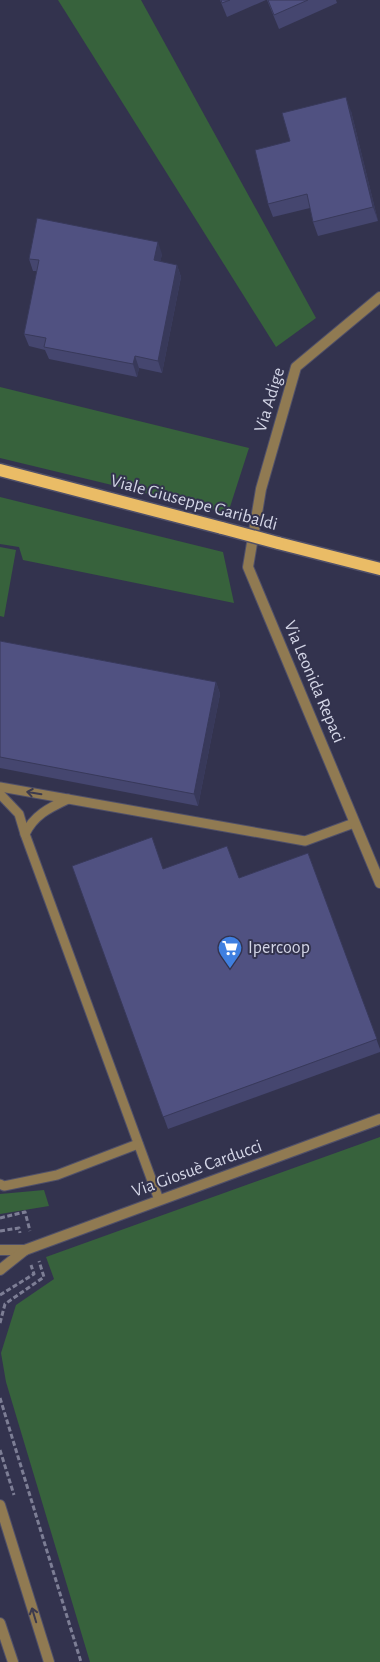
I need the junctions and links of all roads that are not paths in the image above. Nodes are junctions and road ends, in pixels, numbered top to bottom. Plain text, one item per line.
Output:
1 (380, 297) edge
2 (0, 470) edge
3 (261, 489) joint
4 (380, 569) edge
5 (0, 787) edge
6 (0, 794) edge
7 (68, 798) junction
8 (354, 823) junction
9 (24, 834) junction
10 (380, 883) edge
11 (380, 1119) edge
12 (138, 1144) junction
13 (0, 1184) edge
14 (159, 1200) junction
15 (0, 1250) edge
16 (25, 1250) junction
17 (0, 1270) edge
18 (0, 1505) edge
19 (0, 1623) edge
20 (12, 1662) edge
21 (49, 1662) edge

1 - 3 street, Via Adige
2 - 4 main road, Viale Giuseppe Garibaldi, bridge
3 - 8 street, Via Leonida Repaci
7 -> 5 lane
6 - 9 lane
7 - 8 lane
7 - 9 lane
8 - 10 street, Via Leonida Repaci
9 - 12 lane
11 - 14 street, Via Giosuè Carducci
12 - 13 lane
12 - 14 lane
14 - 16 street, Via Giosuè Carducci
15 - 16 street, Via Giosuè Carducci
16 - 17 street, Via Giosuè Carducci
21 -> 18 street
19 - 20 street

